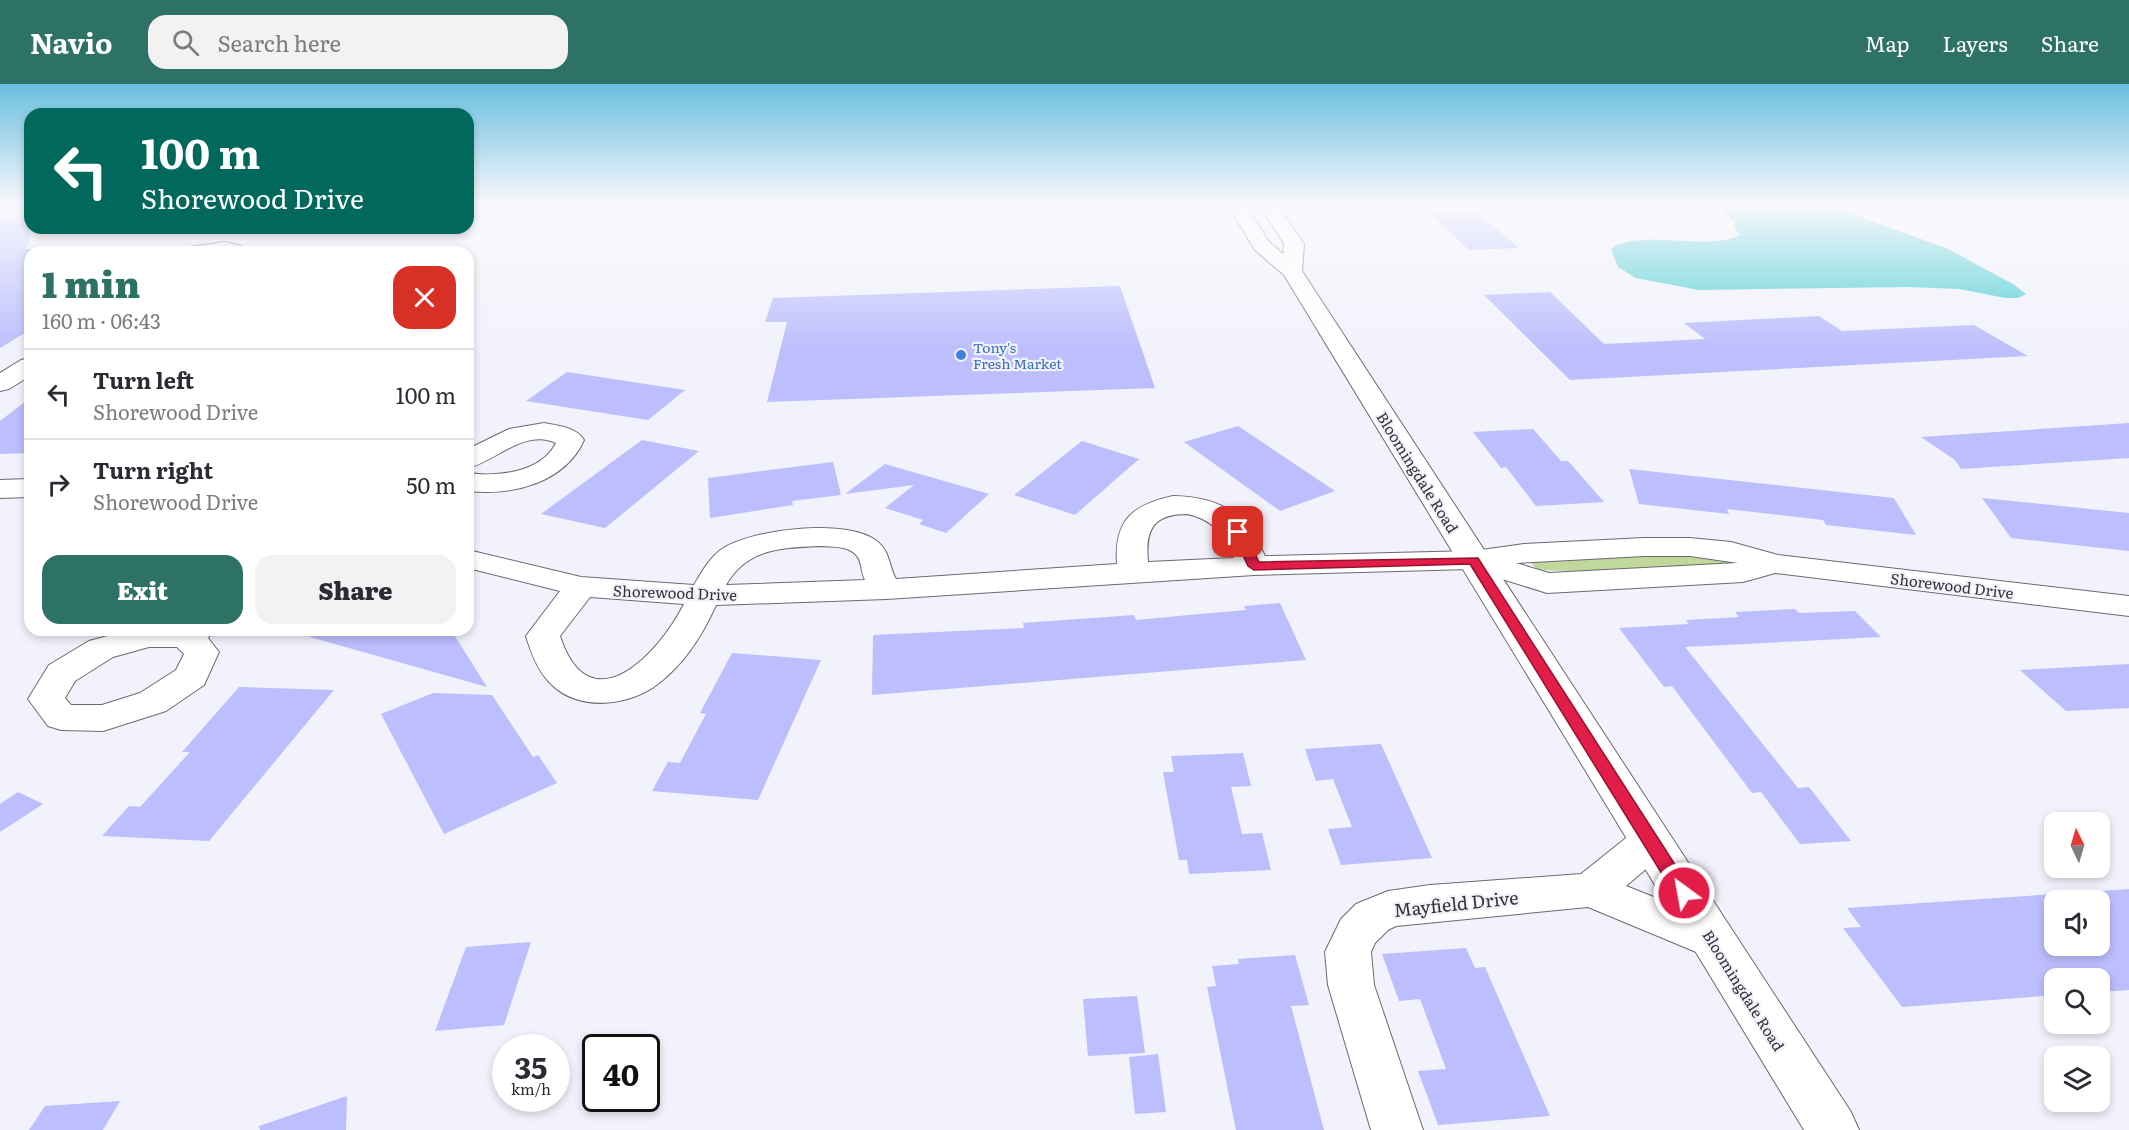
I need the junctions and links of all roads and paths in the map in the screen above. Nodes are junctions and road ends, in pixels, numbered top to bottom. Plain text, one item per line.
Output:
1 (1271, 253) edge
2 (1293, 253) edge
3 (1292, 270) junction
4 (24, 369) edge
5 (0, 384) edge
6 (474, 457) edge
7 (474, 482) edge
8 (24, 488) edge
9 (0, 489) edge
10 (474, 560) edge
11 (1474, 560) junction
12 (1254, 566) junction
13 (1133, 574) junction
14 (581, 587) junction
15 (886, 589) junction
16 (705, 596) junction
17 (2129, 606) edge
18 (1651, 841) junction
19 (1591, 890) junction
20 (1713, 940) junction
21 (1397, 1130) edge
22 (1833, 1130) edge

1 - 3 street, Bloomingdale Road
2 - 3 street
3 - 11 street, Bloomingdale Road
4 - 5 street
6 - 7 street
8 - 9 street
10 - 14 street, Shorewood Drive
11 - 12 street, Shorewood Drive
11 - 17 street, Shorewood Drive
11 - 18 street, Bloomingdale Road
12 - 13 street, Shorewood Drive
12 - 13 street
13 - 15 street, Shorewood Drive
14 - 16 street, Shorewood Drive
14 - 16 street
15 - 16 street, Shorewood Drive
15 - 16 street
18 - 19 street
18 - 20 street, Bloomingdale Road
19 - 20 street, Mayfield Drive
19 - 21 street, Mayfield Drive
20 - 22 street, Bloomingdale Road

